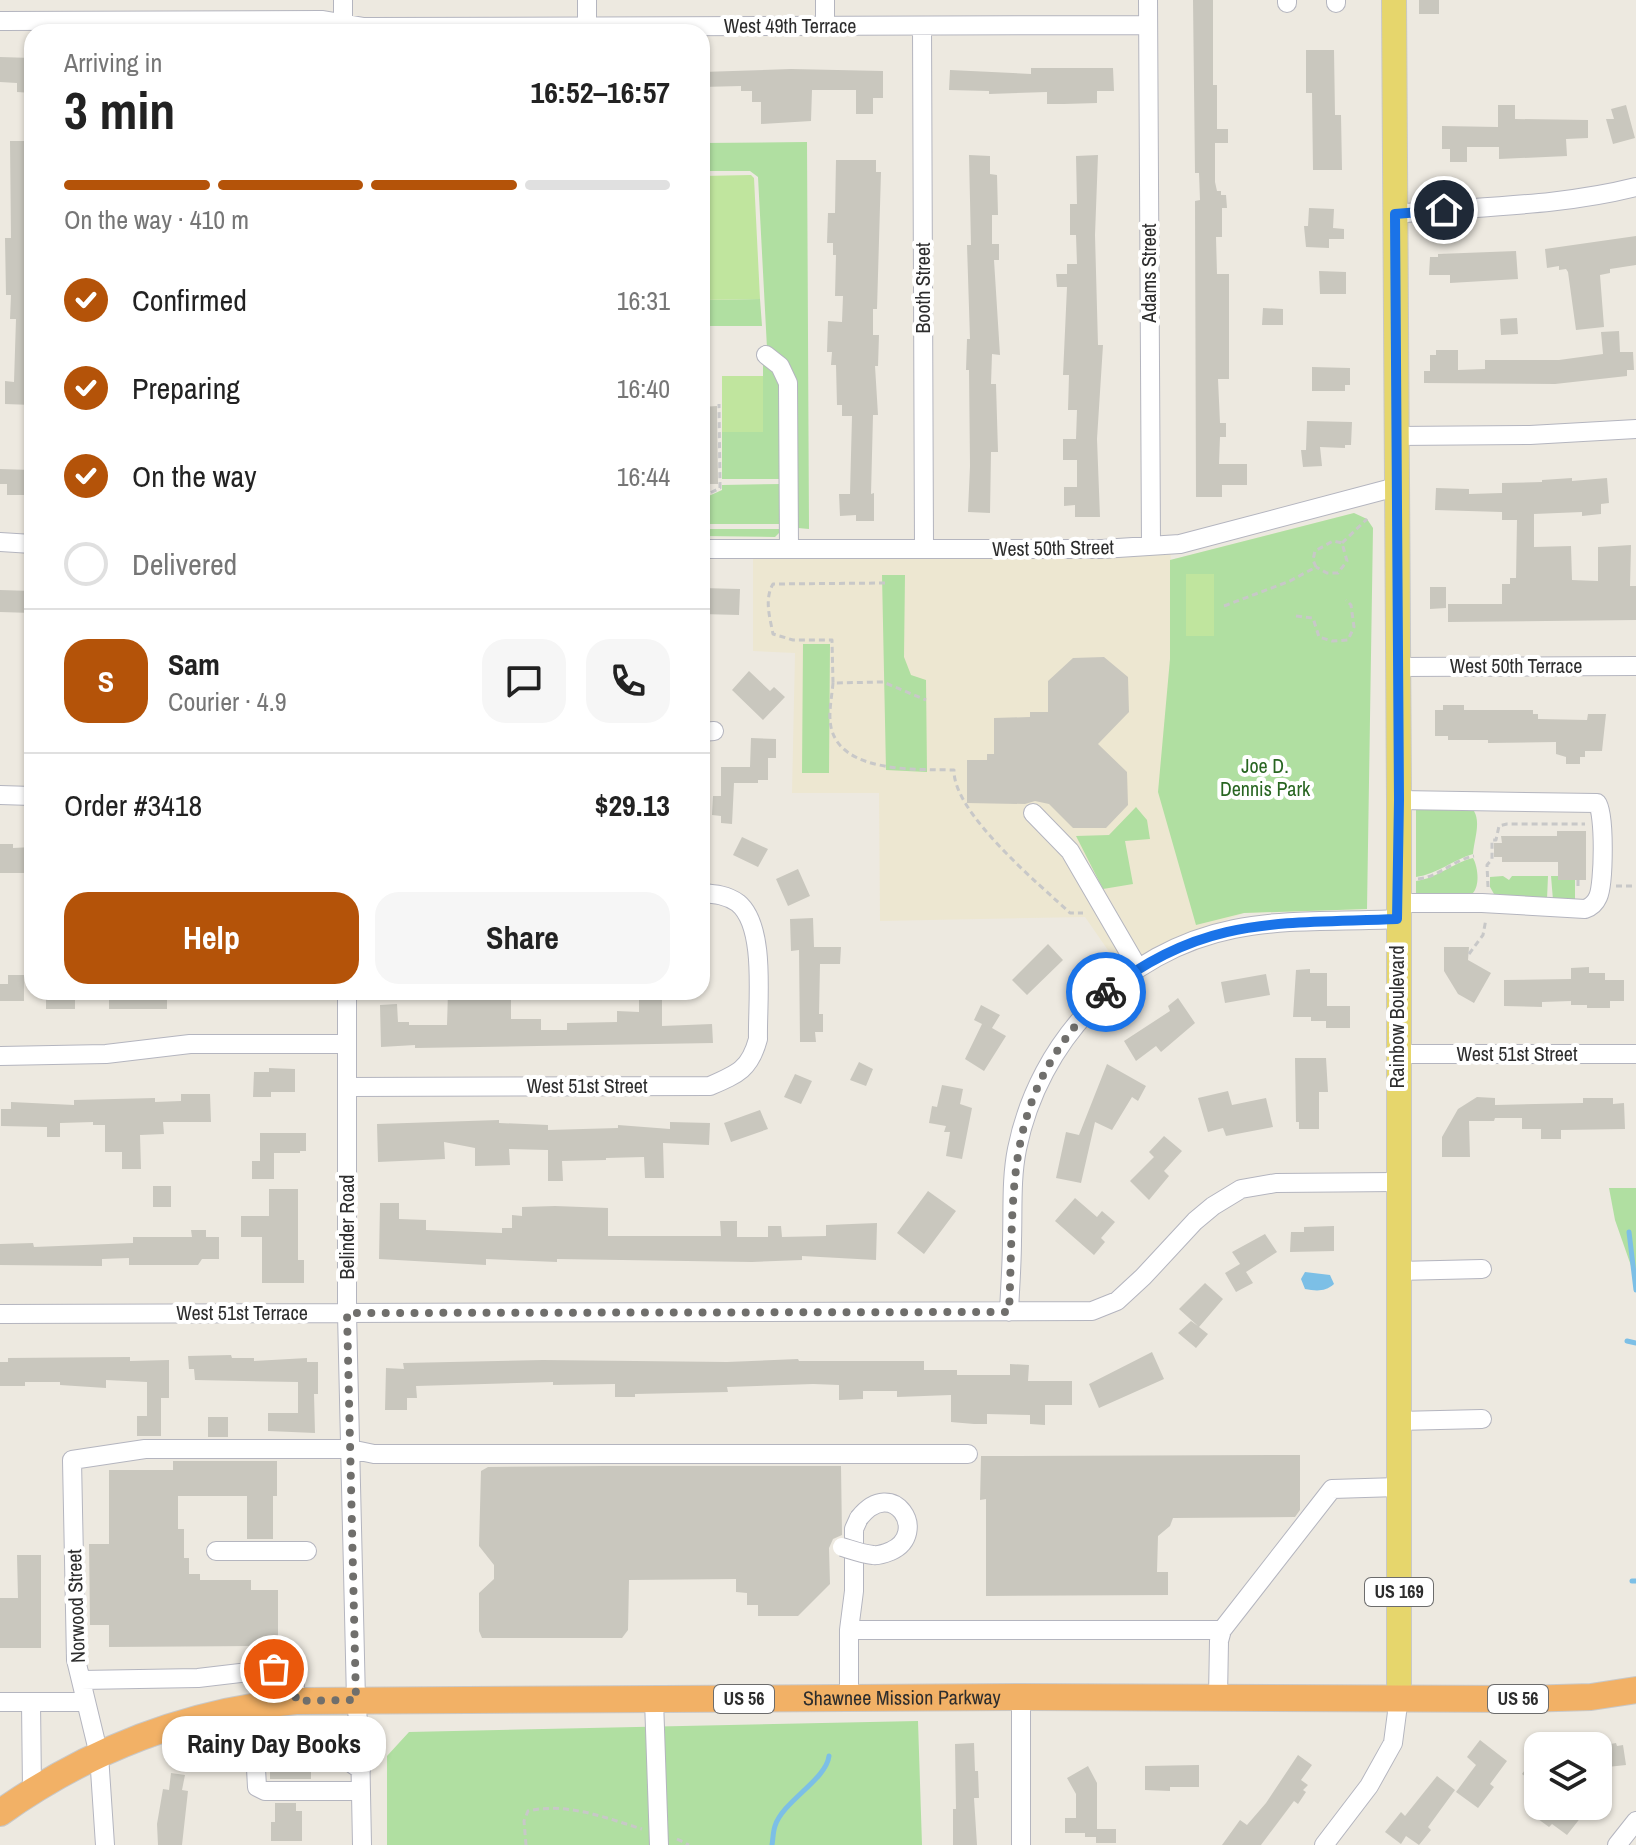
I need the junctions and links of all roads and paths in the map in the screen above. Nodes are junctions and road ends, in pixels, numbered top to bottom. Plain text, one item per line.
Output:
1 (343, 0) edge
2 (587, 0) edge
3 (825, 0) edge
4 (1148, 0) edge
5 (1394, 0) edge
6 (0, 21) edge
7 (38, 24) edge
8 (182, 24) edge
9 (333, 24) edge
10 (343, 24) edge
11 (587, 24) edge
12 (1148, 25) junction
13 (710, 26) edge
14 (825, 26) junction
15 (922, 26) junction
16 (1636, 187) edge
17 (1395, 214) junction
18 (766, 355) dead end
19 (719, 404) dead end
20 (1636, 429) edge
21 (1395, 436) junction
22 (1396, 487) junction
23 (710, 493) edge
24 (1367, 519) dead end
25 (0, 542) edge
26 (1342, 543) junction
27 (24, 544) edge
28 (1151, 546) junction
29 (710, 549) edge
30 (789, 549) junction
31 (924, 549) junction
32 (1316, 567) junction
33 (885, 583) dead end
34 (1346, 600) dead end
35 (1224, 606) dead end
36 (1296, 616) dead end
37 (1636, 666) edge
38 (1396, 667) junction
39 (833, 683) junction
40 (926, 700) dead end
41 (0, 795) edge
42 (24, 796) edge
43 (1399, 800) junction
44 (1033, 813) dead end
45 (1592, 824) dead end
46 (1474, 856) dead end
47 (1414, 879) dead end
48 (1607, 886) dead end
49 (1636, 886) edge
50 (1490, 892) dead end
51 (710, 894) edge
52 (1397, 911) junction
53 (1083, 913) dead end
54 (1488, 913) dead end
55 (1469, 954) dead end
56 (1138, 968) junction
57 (347, 1000) edge
58 (346, 1044) junction
59 (1397, 1054) junction
60 (1636, 1054) edge
61 (0, 1056) edge
62 (347, 1087) junction
63 (1397, 1182) junction
64 (1482, 1269) dead end
65 (1398, 1271) junction
66 (1009, 1312) junction
67 (347, 1313) junction
68 (0, 1314) edge
69 (1482, 1419) dead end
70 (1398, 1421) junction
71 (350, 1449) junction
72 (968, 1454) dead end
73 (1398, 1487) junction
74 (842, 1547) dead end
75 (216, 1551) dead end
76 (307, 1551) dead end
77 (849, 1630) junction
78 (1222, 1630) junction
79 (81, 1680) junction
80 (1636, 1691) edge
81 (1021, 1697) junction
82 (1218, 1697) junction
83 (1399, 1697) junction
84 (849, 1698) junction
85 (356, 1700) junction
86 (654, 1700) junction
87 (296, 1701) junction
88 (0, 1702) edge
89 (31, 1702) junction
90 (86, 1702) junction
91 (99, 1755) junction
92 (361, 1770) junction
93 (32, 1790) junction
94 (361, 1791) junction
95 (0, 1813) edge
96 (1636, 1821) edge
97 (659, 1840) edge
98 (105, 1845) edge
99 (362, 1845) edge
100 (526, 1845) edge
101 (689, 1845) edge
102 (1021, 1845) edge
103 (1324, 1845) edge
104 (1617, 1845) edge

1 - 10 street
2 - 11 street
3 - 14 street
4 - 12 street, Adams Street
5 - 17 main road, Rainbow Boulevard / US 169
6 - 7 street, West 49th Terrace
8 - 9 street, West 49th Terrace
12 - 15 street, West 49th Terrace
12 - 28 street, Adams Street
13 - 14 street, West 49th Terrace
14 - 15 street, West 49th Terrace
15 - 31 street, Booth Street
16 - 17 street
17 - 21 main road, Rainbow Boulevard / US 169
18 - 30 street
19 - 23 path
20 - 21 street
21 - 22 main road, Rainbow Boulevard / US 169
22 - 28 street, West 50th Street
22 - 38 main road, Rainbow Boulevard / US 169
24 - 26 path
25 - 27 street
26 - 32 path
26 - 32 path
28 - 31 street, West 50th Street
29 - 30 street, West 50th Street
30 - 31 street, West 50th Street
32 - 35 path
33 - 39 path
34 - 36 path
37 - 38 street, West 50th Terrace
38 - 43 main road, Rainbow Boulevard / US 169
39 - 40 path
39 - 53 path
41 - 42 street
43 - 52 main road, Rainbow Boulevard / US 169
43 - 52 street
44 - 56 street
45 - 50 path
46 - 47 path
48 - 49 path
51 - 62 street, West 51st Street
52 - 56 street
52 - 59 main road, Rainbow Boulevard / US 169
54 - 55 path
56 - 66 street
57 - 58 street, Belinder Road
58 - 61 street
58 - 62 street, Belinder Road
59 - 60 street, West 51st Street
59 - 63 main road, Rainbow Boulevard / US 169
62 - 67 street, Belinder Road
63 - 65 main road, Rainbow Boulevard / US 169
63 - 66 street, West 51st Terrace
64 - 65 street
65 - 70 main road, Rainbow Boulevard / US 169
66 - 67 street, West 51st Terrace
67 - 68 street, West 51st Terrace
67 - 71 street, Belinder Road
69 - 70 street
70 - 73 main road, Rainbow Boulevard / US 169
71 - 72 street
71 - 79 street, Norwood Street
71 - 85 street, Belinder Road
73 - 78 street
73 - 83 main road, Rainbow Boulevard / US 169
74 - 77 street, bridge
75 - 76 street
77 - 78 street
77 - 84 street
78 - 82 street
79 - 87 street
79 - 90 street, Norwood Street
80 - 83 highway, Shawnee Mission Parkway / US 56
81 - 82 highway, Shawnee Mission Parkway / US 56
81 - 84 highway, Shawnee Mission Parkway / US 56
81 - 102 street
82 - 83 highway, Shawnee Mission Parkway / US 56
83 - 103 street
84 - 86 highway, Shawnee Mission Parkway / US 56
85 - 86 highway, Shawnee Mission Parkway / US 56
85 - 87 highway, Shawnee Mission Parkway / US 56
85 - 92 street, Belinder Road
86 - 97 street
87 - 91 highway, Shawnee Mission Parkway / US 56
88 - 89 street
89 - 90 street
89 - 93 street
90 - 91 street, Norwood Street
91 - 93 highway, Shawnee Mission Parkway / US 56
91 - 98 street, Norwood Street
92 - 94 street, Belinder Road
92 - 94 street
93 - 95 highway, Shawnee Mission Parkway / US 56
94 - 99 street, Belinder Road
96 - 104 street
97 - 100 path
97 - 101 path

